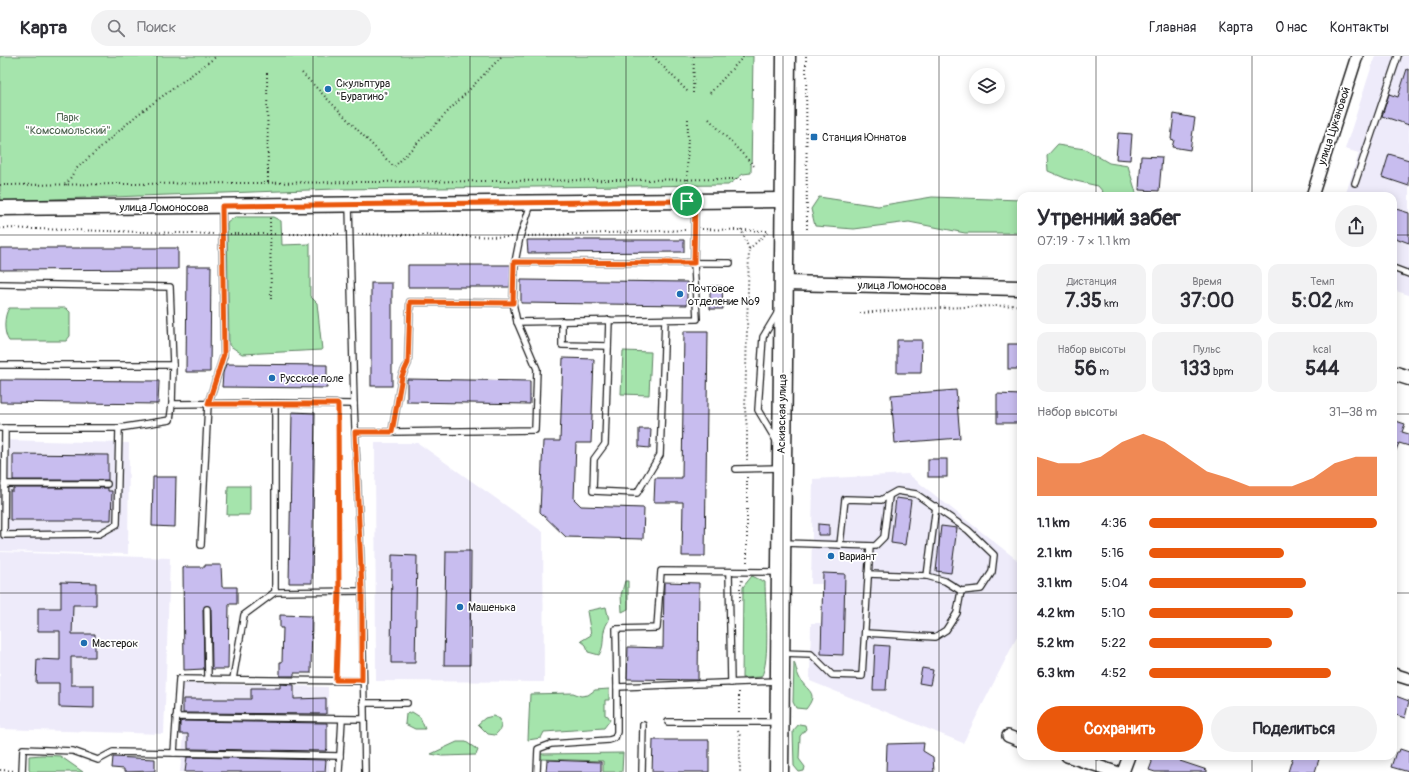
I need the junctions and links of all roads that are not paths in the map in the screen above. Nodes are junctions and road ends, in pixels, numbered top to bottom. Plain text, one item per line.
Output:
1 (786, 56) edge
2 (1357, 56) edge
3 (1398, 56) edge
4 (1355, 183) dead end
5 (1313, 192) edge
6 (784, 200) junction
7 (691, 201) junction
8 (532, 202) junction
9 (349, 205) junction
10 (222, 206) junction
11 (0, 208) edge
12 (514, 262) junction
13 (694, 263) junction
14 (730, 263) dead end
15 (1397, 270) edge
16 (1409, 274) edge
17 (784, 283) junction
18 (0, 284) edge
19 (1017, 288) edge
20 (513, 303) junction
21 (609, 320) junction
22 (665, 320) junction
23 (562, 321) junction
24 (517, 322) junction
25 (608, 346) junction
26 (0, 365) edge
27 (173, 365) junction
28 (1397, 374) edge
29 (1408, 376) edge
30 (275, 403) junction
31 (172, 404) junction
32 (208, 404) junction
33 (354, 404) junction
34 (2, 428) edge
35 (119, 428) junction
36 (355, 432) junction
37 (392, 432) junction
38 (781, 468) junction
39 (736, 469) dead end
40 (4, 484) junction
41 (108, 484) dead end
42 (889, 497) junction
43 (936, 506) junction
44 (780, 543) junction
45 (201, 545) dead end
46 (840, 545) junction
47 (870, 546) junction
48 (729, 572) junction
49 (780, 572) junction
50 (868, 574) junction
51 (927, 576) junction
52 (961, 590) junction
53 (362, 591) junction
54 (275, 592) junction
55 (207, 608) dead end
56 (864, 633) junction
57 (779, 653) junction
58 (1397, 675) edge
59 (208, 679) junction
60 (233, 679) junction
61 (1409, 679) edge
62 (362, 680) junction
63 (779, 681) junction
64 (731, 683) junction
65 (617, 687) junction
66 (363, 703) junction
67 (407, 703) dead end
68 (176, 717) junction
69 (342, 719) junction
70 (363, 719) junction
71 (668, 722) dead end
72 (779, 722) junction
73 (643, 725) dead end
74 (1008, 736) dead end
75 (1017, 739) edge
76 (174, 753) junction
77 (340, 756) junction
78 (1080, 760) edge
79 (1128, 760) edge
80 (22, 772) edge
81 (339, 772) edge
82 (365, 772) edge
83 (537, 772) edge
84 (642, 772) edge
85 (779, 772) edge
86 (1116, 772) edge
87 (1123, 772) edge

1 - 6 main road, Аскизская улица
2 - 5 street, улица Цукановой
3 - 4 lane
6 - 7 street, улица Ломоносова
6 - 17 main road, Аскизская улица
7 - 8 street, улица Ломоносова
7 - 13 lane
8 - 9 street, улица Ломоносова
8 - 12 lane
9 - 10 street, улица Ломоносова
9 - 33 lane
10 - 11 street, улица Ломоносова
10 - 32 lane
12 - 13 lane
12 - 20 lane
13 - 14 lane
13 - 22 lane
15 - 16 lane
17 - 19 street, улица Ломоносова
17 - 38 main road, Аскизская улица
18 - 27 lane
20 - 24 lane
20 - 37 lane
21 - 22 lane
21 - 23 lane
21 - 25 lane
22 - 25 lane
23 - 24 lane
23 - 25 lane
24 - 37 lane
26 - 27 lane
27 - 31 lane
28 - 29 street
30 - 32 lane
30 - 33 lane
30 - 54 lane
31 - 32 lane
31 - 35 lane
32 - 45 lane
33 - 36 lane
34 - 35 lane
34 - 40 lane
35 - 40 lane
36 - 37 lane
36 - 53 lane
38 - 39 lane
38 - 44 main road, Аскизская улица
40 - 41 lane
42 - 43 lane
42 - 46 lane
42 - 47 lane
43 - 51 lane
43 - 52 lane
44 - 46 lane
44 - 49 main road, Аскизская улица
46 - 47 lane
47 - 50 lane
48 - 49 lane
48 - 64 lane
48 - 65 lane
49 - 57 main road, Аскизская улица
50 - 51 lane
50 - 56 lane
51 - 52 lane
52 - 56 lane
53 - 54 lane
53 - 62 lane
54 - 60 lane
55 - 59 lane
56 - 57 lane
57 - 63 main road, Аскизская улица
58 - 61 street
59 - 60 lane
59 - 68 lane
60 - 62 lane
62 - 66 lane
63 - 64 lane
63 - 72 main road, Аскизская улица
64 - 65 lane
65 - 83 lane
66 - 67 lane
66 - 70 lane
68 - 69 lane
68 - 76 lane
69 - 70 lane
69 - 77 lane
70 - 82 lane
71 - 72 lane
72 - 85 main road, Аскизская улица
73 - 84 lane
74 - 75 street
76 - 77 lane
76 - 80 lane
77 - 81 lane
78 - 86 street
79 - 87 street

